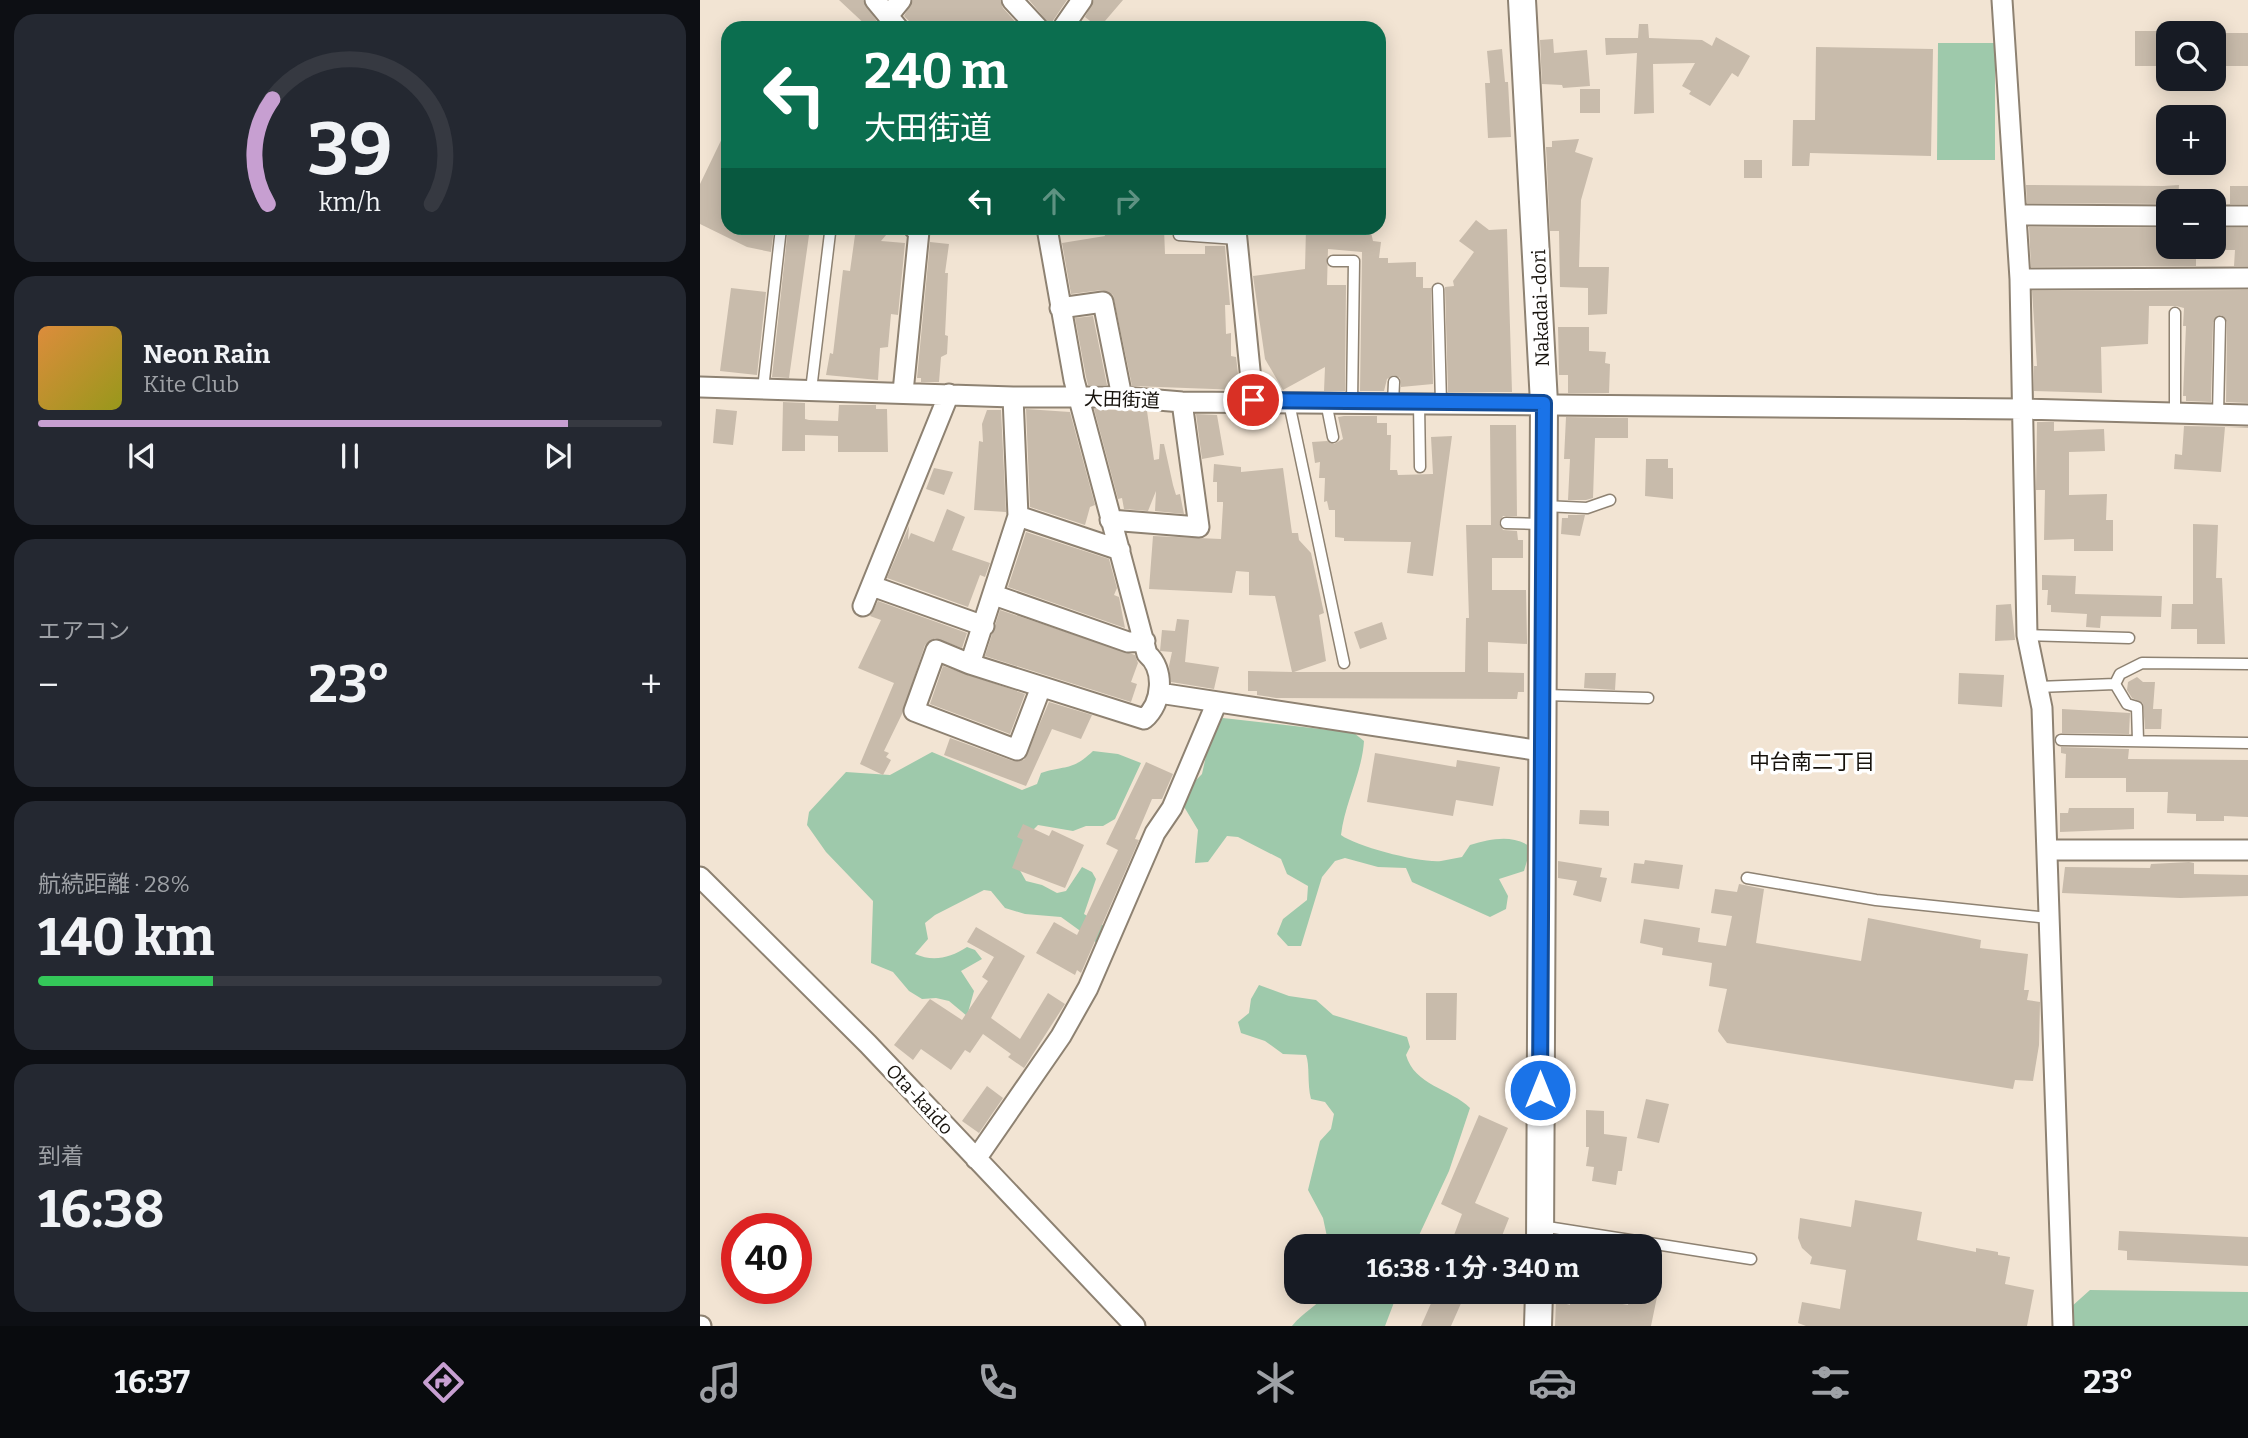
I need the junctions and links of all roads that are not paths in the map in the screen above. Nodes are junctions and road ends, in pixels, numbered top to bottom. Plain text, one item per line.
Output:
1 (876, 0) edge
2 (901, 0) edge
3 (1012, 0) edge
4 (1082, 0) edge
5 (1522, 0) edge
6 (2002, 0) edge
7 (892, 21) edge
8 (893, 21) edge
9 (1032, 21) edge
10 (1068, 21) edge
11 (2016, 215) junction
12 (2156, 216) edge
13 (2226, 216) edge
14 (2248, 216) edge
15 (780, 235) edge
16 (830, 235) edge
17 (919, 235) edge
18 (1048, 235) edge
19 (1238, 235) edge
20 (1333, 261) dead end
21 (2248, 278) edge
22 (2020, 279) junction
23 (1438, 289) dead end
24 (1060, 308) junction
25 (2175, 313) dead end
26 (2220, 322) dead end
27 (1394, 383) dead end
28 (700, 387) edge
29 (763, 389) junction
30 (811, 390) junction
31 (903, 392) junction
32 (949, 394) junction
33 (1013, 397) junction
34 (1079, 397) junction
35 (1122, 397) junction
36 (1253, 400) junction
37 (1182, 402) junction
38 (1289, 402) junction
39 (1326, 402) junction
40 (1352, 403) junction
41 (1393, 403) junction
42 (1419, 403) junction
43 (1440, 403) junction
44 (1544, 403) junction
45 (2024, 409) junction
46 (2175, 412) junction
47 (2218, 415) junction
48 (2248, 415) edge
49 (1333, 438) dead end
50 (1420, 467) dead end
51 (1610, 500) dead end
52 (1543, 515) junction
53 (1018, 516) junction
54 (1110, 520) junction
55 (1506, 523) dead end
56 (1119, 550) junction
57 (872, 586) junction
58 (994, 595) junction
59 (863, 606) dead end
60 (984, 626) junction
61 (2027, 635) junction
62 (2129, 638) dead end
63 (1145, 640) junction
64 (1344, 663) dead end
65 (970, 664) junction
66 (2248, 664) edge
67 (2115, 684) junction
68 (1041, 687) junction
69 (2038, 687) junction
70 (1159, 694) junction
71 (1541, 695) junction
72 (1648, 698) dead end
73 (1217, 702) junction
74 (2061, 740) dead end
75 (2138, 741) junction
76 (2248, 743) edge
77 (1541, 751) junction
78 (2047, 850) junction
79 (2248, 850) edge
80 (700, 877) edge
81 (1747, 878) dead end
82 (2048, 918) junction
83 (976, 1159) junction
84 (1540, 1234) edge
85 (1662, 1249) edge
86 (1751, 1259) dead end
87 (1539, 1304) edge
88 (1135, 1326) edge
89 (1538, 1326) edge
90 (2063, 1326) edge

1 - 7 street
2 - 8 street
3 - 9 street
4 - 10 street
5 - 44 street, Nakadai-dori
6 - 11 street
11 - 12 street
11 - 22 street
13 - 14 street
15 - 29 lane
16 - 30 lane
17 - 31 street
18 - 24 street
19 - 36 street
20 - 40 lane
21 - 22 street
22 - 45 street
23 - 43 lane
24 - 34 street
24 - 35 street
25 - 46 lane
26 - 47 lane
27 - 41 lane
28 - 29 street, 大田街道
29 - 30 street, 大田街道
30 - 31 street, 大田街道
31 - 32 street, 大田街道
32 - 33 street, 大田街道
32 - 57 street
33 - 34 street, 大田街道
33 - 53 street
34 - 35 street, 大田街道
34 - 54 street
35 - 37 street, 大田街道
36 - 37 street, 大田街道
36 - 38 street, 大田街道
37 - 54 street
38 - 39 street, 大田街道
38 - 64 lane
39 - 40 street, 大田街道
39 - 49 lane
40 - 41 street, 大田街道
41 - 42 street, 大田街道
42 - 43 street, 大田街道
42 - 50 lane
43 - 44 street, 大田街道
44 - 45 street, 大田街道
44 - 52 street, Nakadai-dori
45 - 46 street, 大田街道
45 - 61 street
46 - 47 street, 大田街道
47 - 48 street, 大田街道
51 - 52 lane
52 - 55 lane
52 - 71 street, Nakadai-dori
53 - 56 street
53 - 58 street
54 - 56 street
56 - 63 street
57 - 59 street
57 - 60 street
58 - 60 street
58 - 63 street
60 - 65 street
61 - 62 lane
61 - 69 street
63 - 70 street
65 - 68 street
65 - 68 street
66 - 67 lane
67 - 69 lane
67 - 75 lane
68 - 70 street
69 - 78 street
70 - 73 street
71 - 72 lane
71 - 77 street, Nakadai-dori
73 - 77 street
73 - 83 street
74 - 75 lane
75 - 76 lane
77 - 84 street, Nakadai-dori
78 - 79 street
78 - 82 street
80 - 83 street, Ota-kaido
81 - 82 lane
82 - 90 street
83 - 88 street, Ota-kaido
85 - 86 lane
87 - 89 street

